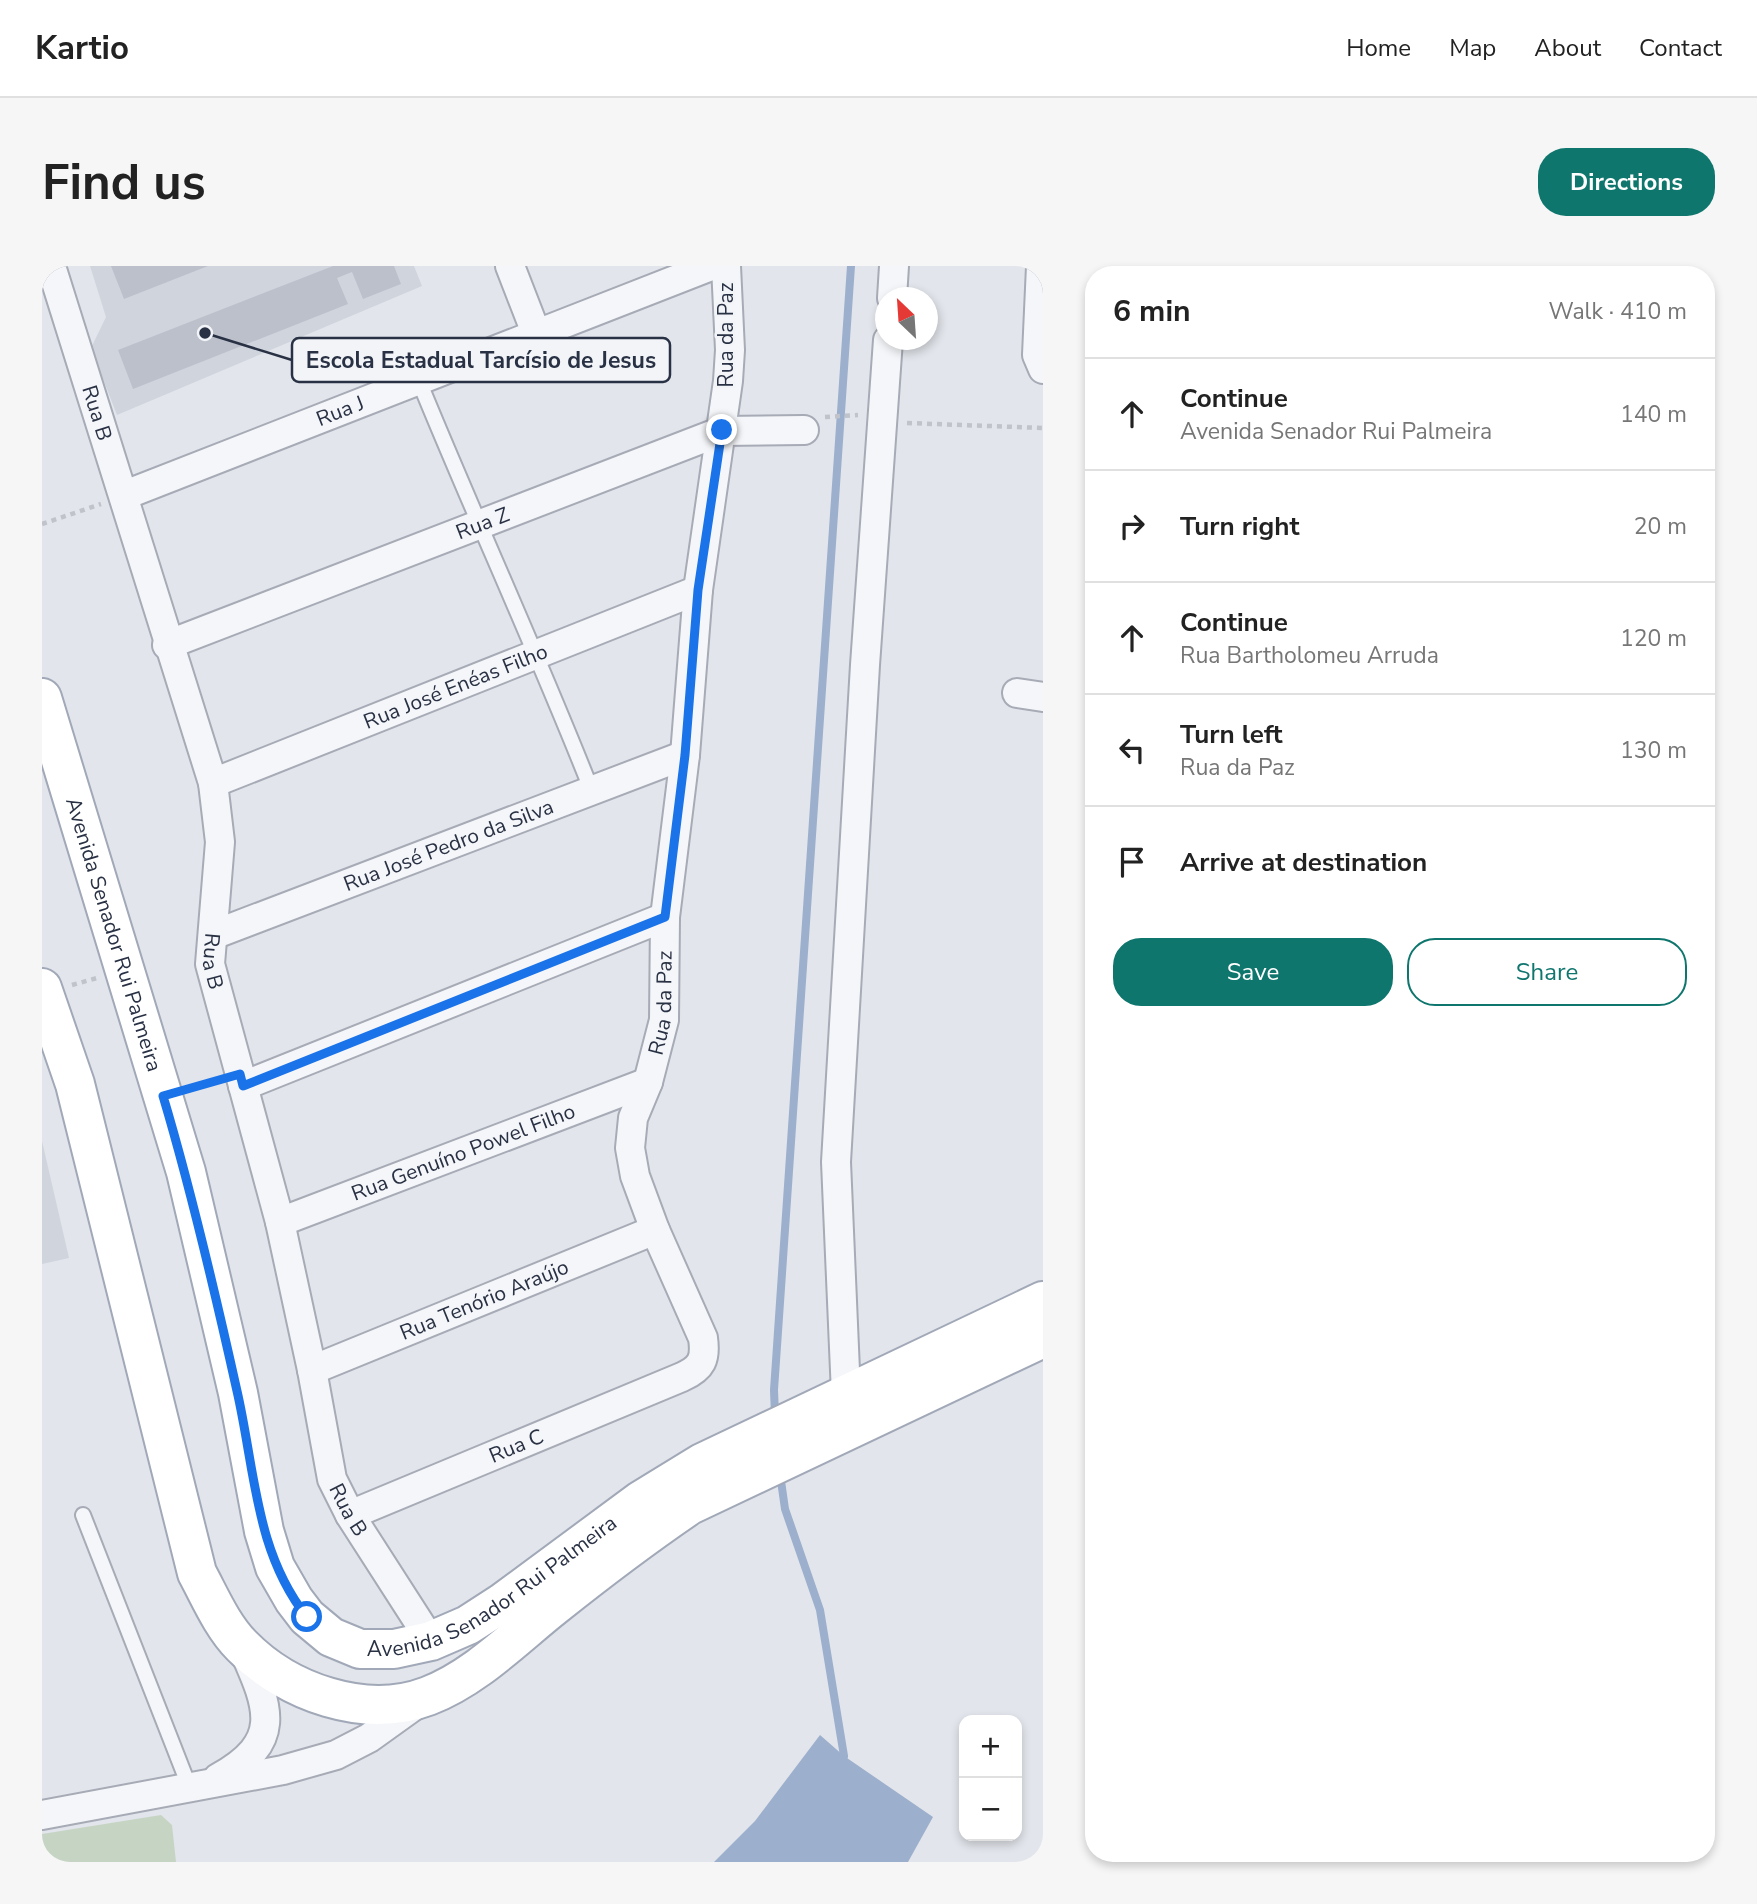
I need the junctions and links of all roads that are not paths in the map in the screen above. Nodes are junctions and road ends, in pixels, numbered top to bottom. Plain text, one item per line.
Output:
1 (51, 266) edge
2 (510, 266) edge
3 (711, 266) edge
4 (726, 266) edge
5 (894, 266) edge
6 (1041, 266) edge
7 (892, 287) edge
8 (536, 333) junction
9 (886, 350) edge
10 (1043, 369) edge
11 (419, 381) junction
12 (812, 424) road end
13 (722, 430) junction
14 (125, 495) junction
15 (478, 526) junction
16 (698, 590) junction
17 (167, 645) junction
18 (537, 652) junction
19 (42, 698) edge
20 (685, 755) junction
21 (213, 783) junction
22 (591, 789) junction
23 (665, 917) junction
24 (213, 935) junction
25 (43, 990) edge
26 (241, 1080) junction
27 (648, 1082) junction
28 (280, 1222) junction
29 (655, 1230) junction
30 (1043, 1301) edge
31 (1043, 1338) edge
32 (312, 1370) junction
33 (930, 1372) junction
34 (682, 1377) joint
35 (832, 1413) junction
36 (713, 1475) junction
37 (83, 1515) dead end
38 (350, 1515) junction
39 (431, 1641) junction
40 (241, 1645) junction
41 (427, 1697) junction
42 (199, 1784) junction
43 (42, 1815) edge

1 - 14 street, Rua B
2 - 8 street
3 - 8 street, Rua J
4 - 13 street, Rua da Paz
5 - 7 street
6 - 10 street
8 - 11 street, Rua J
9 - 35 street
11 - 14 street, Rua J
11 - 15 lane
12 - 13 street, Rua Z
13 - 15 street, Rua Z
13 - 16 street, Rua da Paz
14 - 17 street, Rua B
15 - 17 street, Rua Z
15 - 18 lane
16 - 18 street, Rua José Enéas Filho
16 - 20 street, Rua da Paz
17 - 21 street, Rua B
18 - 21 street, Rua José Enéas Filho
18 - 22 lane
19 - 39 main road, Avenida Senador Rui Palmeira
20 - 22 street, Rua José Pedro da Silva
20 - 23 street, Rua da Paz
21 - 24 street, Rua B
22 - 24 street, Rua José Pedro da Silva
23 - 26 street
23 - 27 street, Rua da Paz
24 - 26 street, Rua B
25 - 40 main road, Avenida Senador Rui Palmeira
26 - 28 street, Rua B
27 - 28 street, Rua Genuíno Powel Filho
27 - 29 street, Rua da Paz
28 - 32 street, Rua B
29 - 32 street, Rua Tenório Araújo
29 - 34 street, Rua da Paz
30 - 33 main road, Avenida Senador Rui Palmeira
31 - 33 main road, Avenida Senador Rui Palmeira
32 - 38 street, Rua B
33 - 35 main road, Avenida Senador Rui Palmeira
34 - 38 street, Rua C
35 - 36 main road, Avenida Senador Rui Palmeira
36 - 39 main road, Avenida Senador Rui Palmeira
36 - 41 main road, Avenida Senador Rui Palmeira
37 - 42 lane
38 - 39 street, Rua B
40 - 41 main road, Avenida Senador Rui Palmeira
40 - 42 street
41 - 42 street
42 - 43 street

